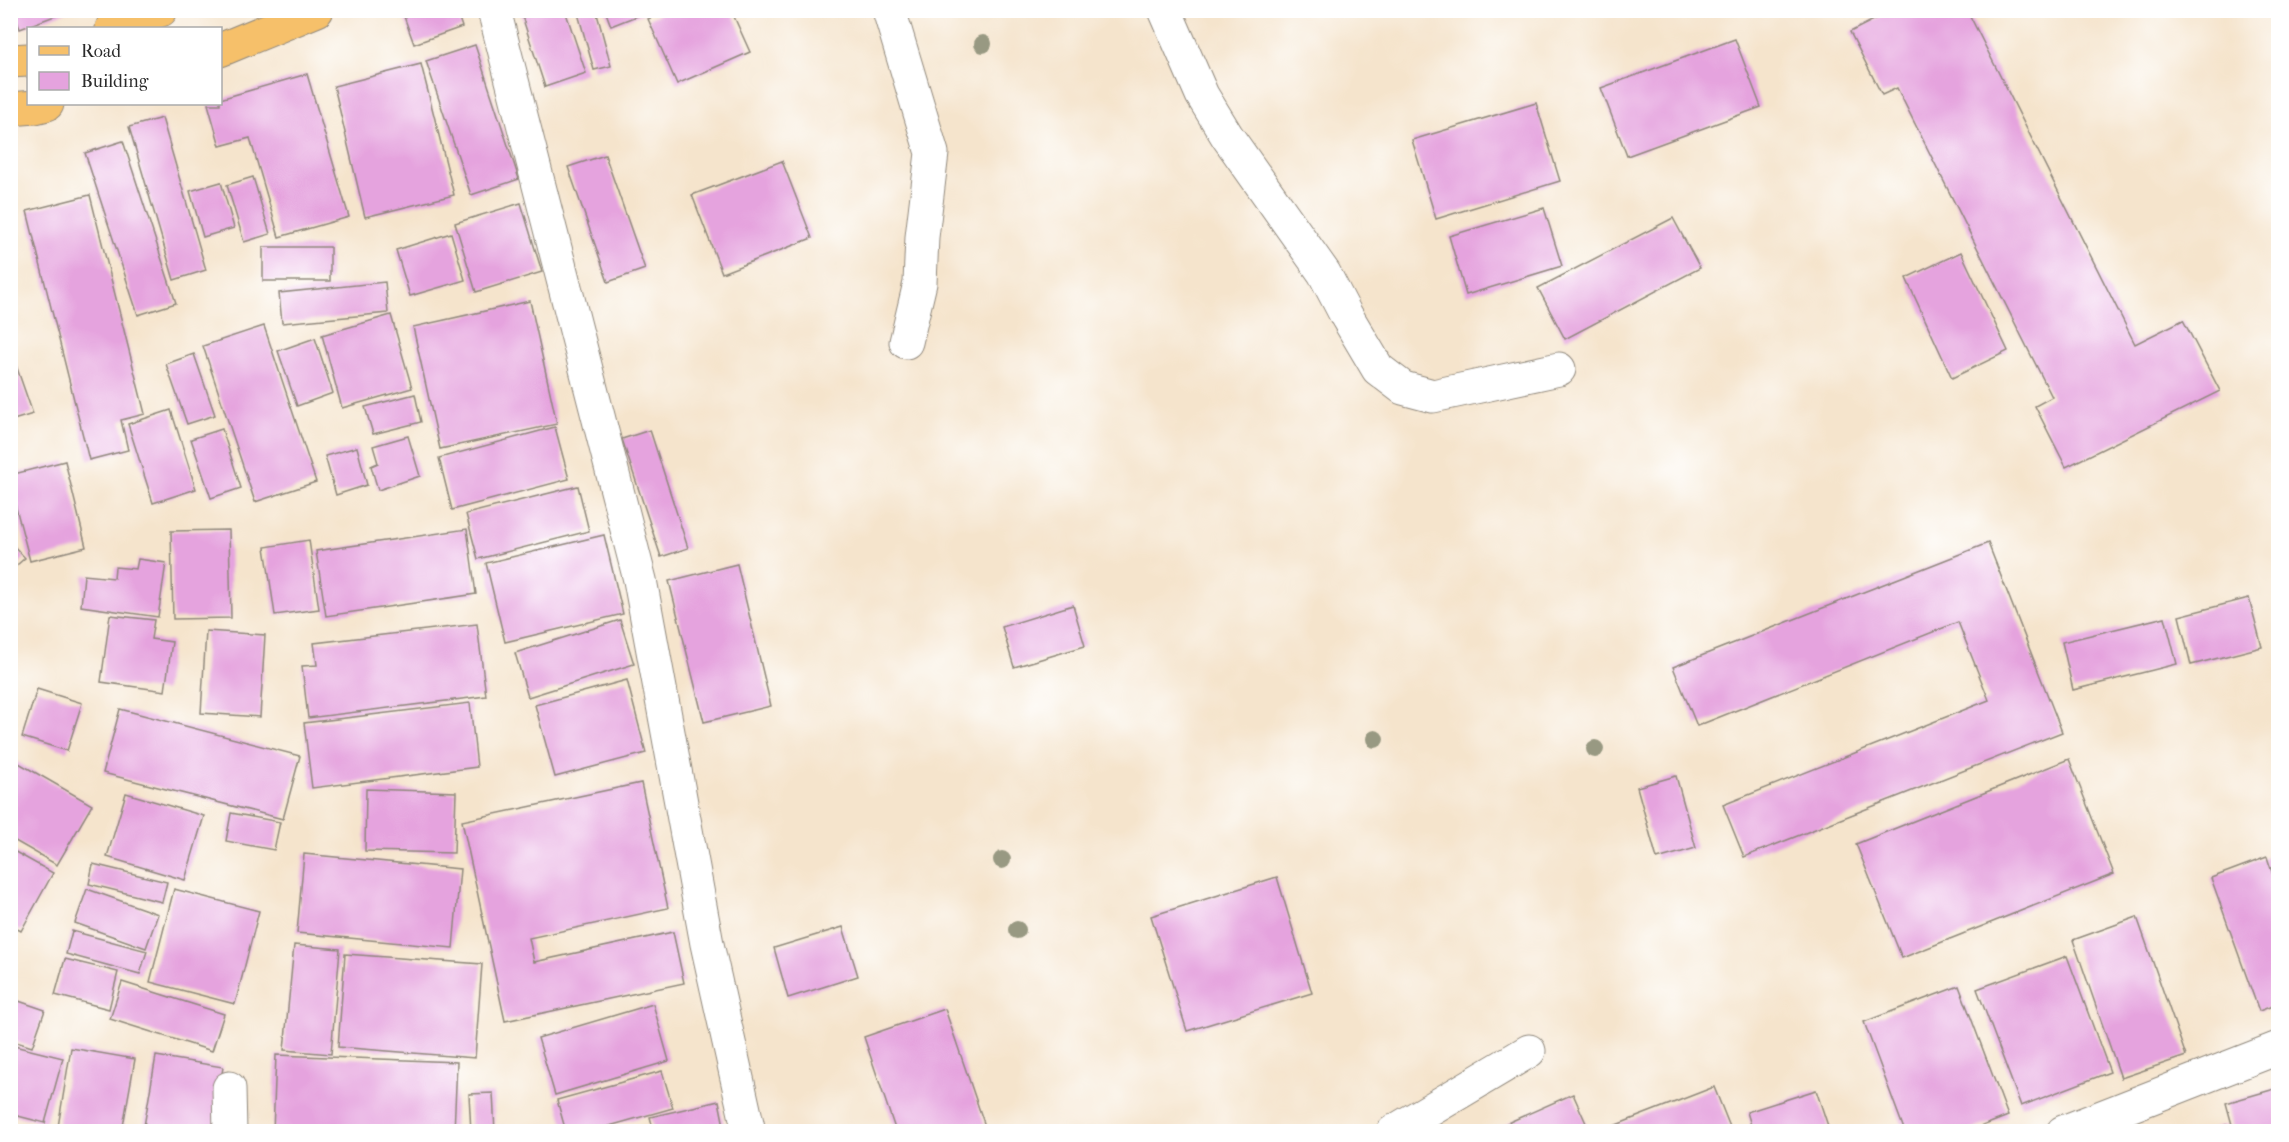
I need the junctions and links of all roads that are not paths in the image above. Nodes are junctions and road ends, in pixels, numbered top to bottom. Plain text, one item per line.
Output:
1 (161, 10) edge
2 (317, 10) edge
3 (494, 10) edge
4 (890, 10) edge
5 (1165, 10) edge
6 (115, 27) edge
7 (222, 49) edge
8 (27, 60) edge
9 (10, 61) edge
10 (43, 105) edge
11 (10, 109) edge
12 (906, 342) dead end
13 (1559, 369) dead end
14 (2278, 1048) edge
15 (1528, 1051) dead end
16 (229, 1088) dead end
17 (230, 1131) edge
18 (749, 1131) edge
19 (1394, 1131) edge
20 (2063, 1131) edge

1 - 6 main road
2 - 7 main road
3 - 18 street
4 - 12 street
5 - 13 street
8 - 9 main road
10 - 11 main road
14 - 20 street
15 - 19 street
16 - 17 street

